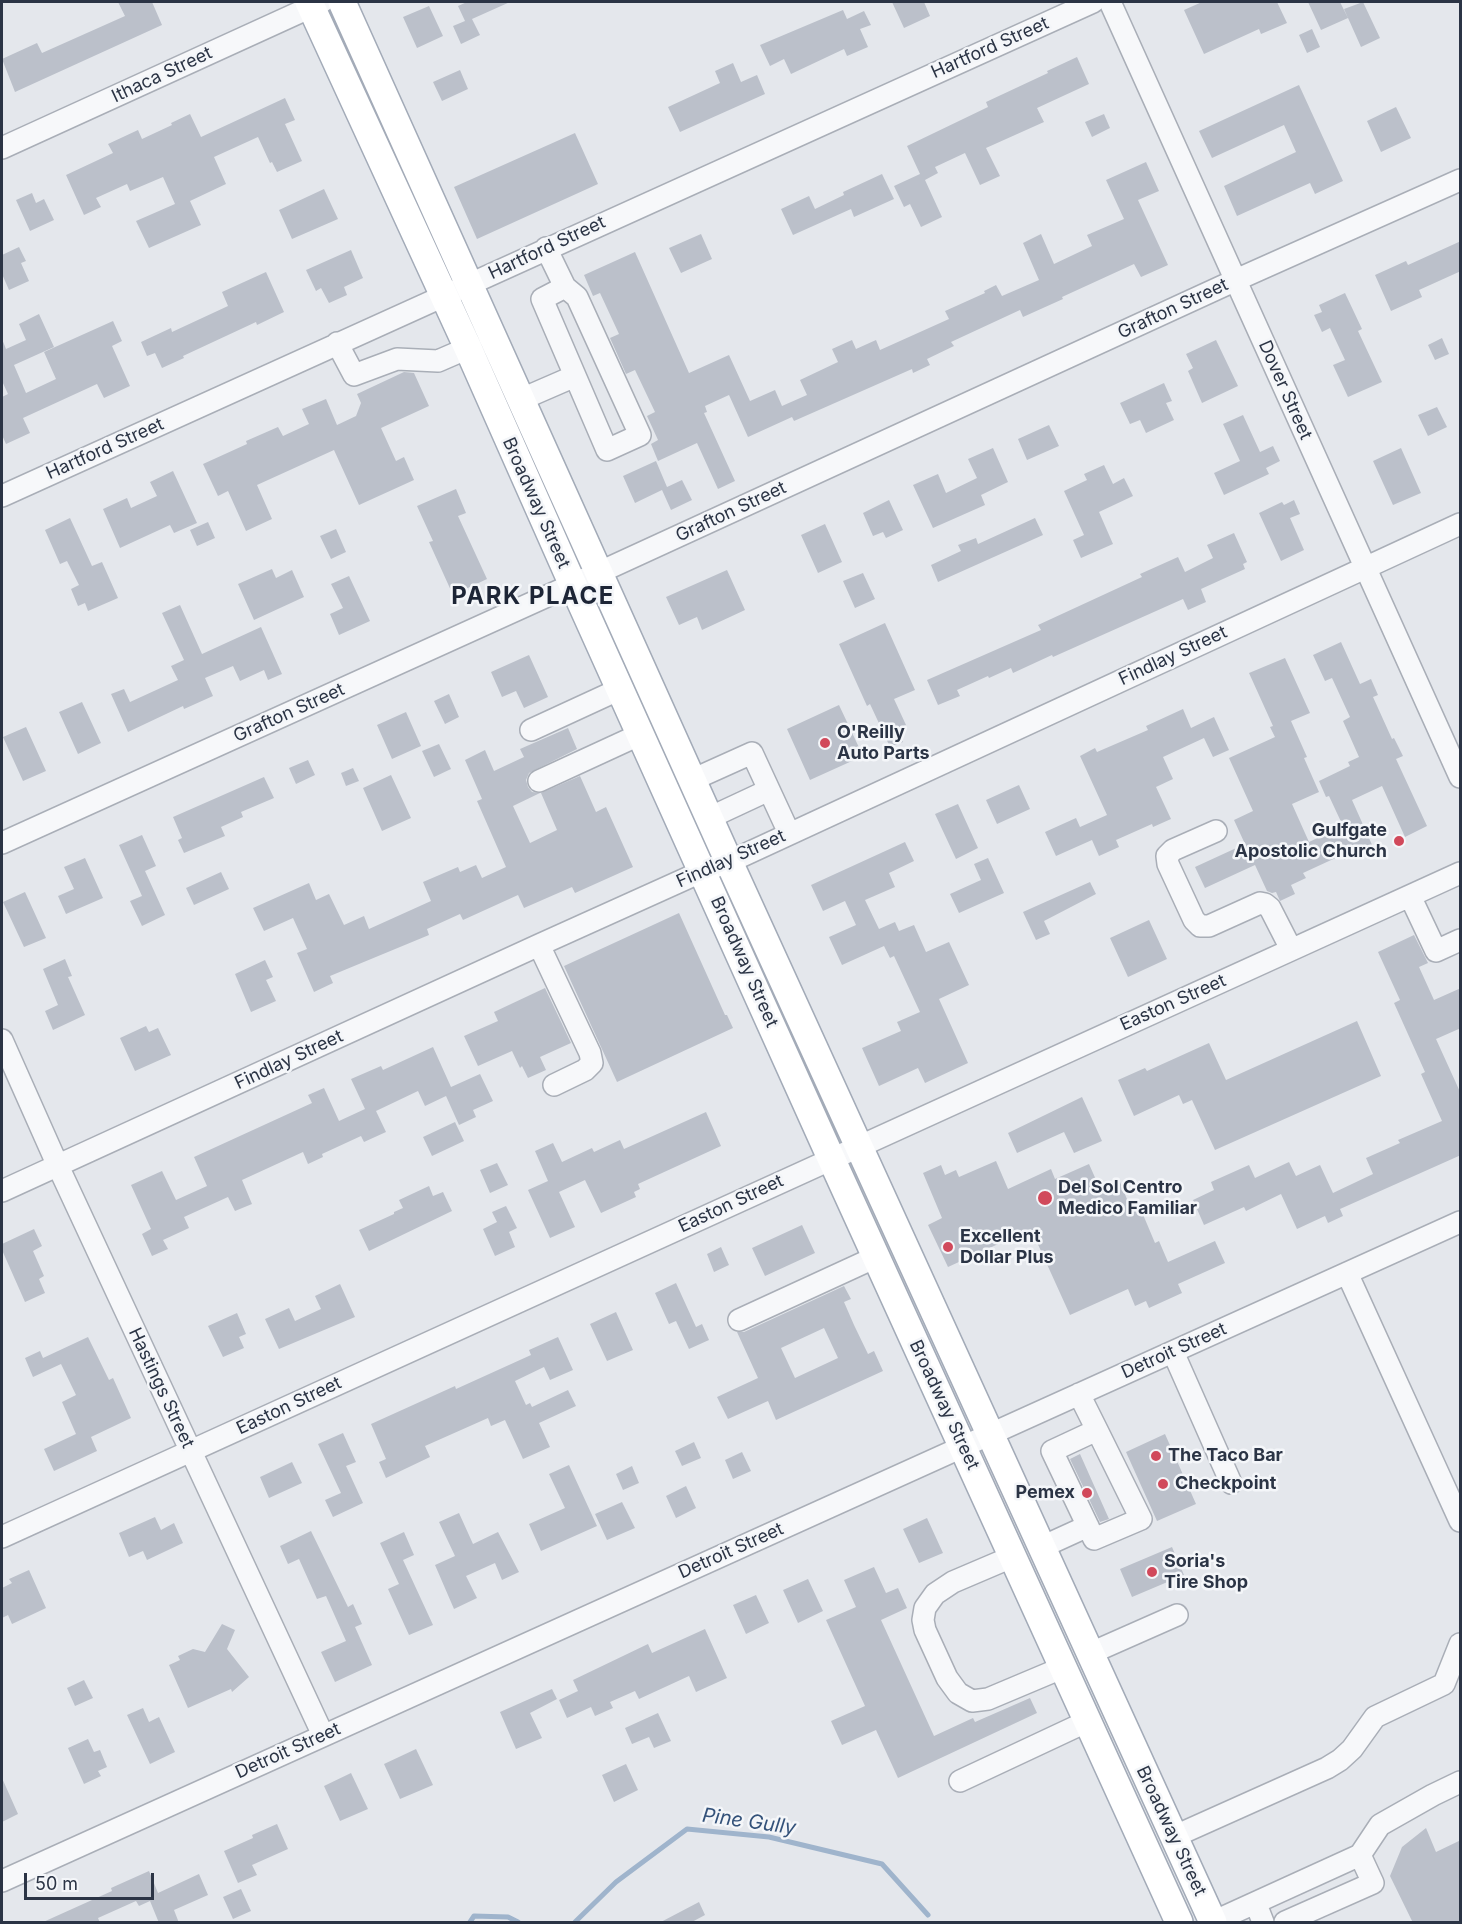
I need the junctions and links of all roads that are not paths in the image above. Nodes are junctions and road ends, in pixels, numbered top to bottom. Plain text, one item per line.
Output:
1 (342, 2) edge
2 (1093, 2) edge
3 (1110, 2) edge
4 (314, 3) edge
5 (2, 148) edge
6 (1461, 180) edge
7 (546, 248) junction
8 (1236, 280) junction
9 (470, 283) junction
10 (565, 287) junction
11 (444, 295) junction
12 (337, 343) junction
13 (468, 348) junction
14 (575, 376) junction
15 (522, 399) junction
16 (2, 496) edge
17 (1461, 524) edge
18 (1365, 567) junction
19 (598, 573) junction
20 (573, 585) junction
21 (620, 689) junction
22 (531, 730) dead end
23 (641, 734) junction
24 (1461, 777) edge
25 (692, 780) junction
26 (538, 781) dead end
27 (769, 790) junction
28 (709, 818) junction
29 (1216, 831) dead end
30 (789, 833) junction
31 (2, 843) edge
32 (729, 862) junction
33 (703, 871) junction
34 (1461, 873) edge
35 (1410, 896) junction
36 (1461, 940) edge
37 (539, 945) junction
38 (1292, 950) junction
39 (2, 1040) edge
40 (554, 1085) dead end
41 (858, 1146) junction
42 (831, 1158) junction
43 (58, 1166) junction
44 (2, 1191) edge
45 (1461, 1222) edge
46 (876, 1257) junction
47 (1347, 1273) junction
48 (739, 1320) dead end
49 (1173, 1352) junction
50 (1079, 1394) junction
51 (1097, 1430) junction
52 (990, 1434) junction
53 (963, 1446) junction
54 (190, 1451) junction
55 (1231, 1483) dead end
56 (1461, 1521) edge
57 (1088, 1526) junction
58 (2, 1537) edge
59 (1042, 1547) junction
60 (1014, 1556) junction
61 (1177, 1615) dead end
62 (1461, 1644) edge
63 (1090, 1653) junction
64 (1063, 1666) junction
65 (1088, 1720) junction
66 (323, 1735) junction
67 (960, 1781) dead end
68 (1461, 1782) edge
69 (1173, 1837) junction
70 (1360, 1855) junction
71 (2, 1881) edge
72 (1260, 1913) edge
73 (1213, 1922) edge
74 (1179, 1923) edge
75 (1285, 1923) edge

1 - 9 main road, Broadway Street
2 - 7 street, Hartford Street
3 - 8 street, Dover Street
4 - 5 street, Ithaca Street
4 - 11 main road, Broadway Street
6 - 8 street, Grafton Street
7 - 9 street, Hartford Street
7 - 10 street
8 - 18 street, Dover Street
8 - 19 street, Grafton Street
9 - 11 street, Hartford Street
9 - 15 main road, Broadway Street
10 - 14 street
10 - 14 street
11 - 12 street, Hartford Street
11 - 13 main road, Broadway Street
12 - 13 street
12 - 16 street, Hartford Street
13 - 20 main road, Broadway Street
14 - 15 street
15 - 19 main road, Broadway Street
17 - 18 street, Findlay Street
18 - 24 street, Dover Street
18 - 30 street, Findlay Street
19 - 20 street, Grafton Street
19 - 25 main road, Broadway Street
20 - 21 main road, Broadway Street
20 - 31 street, Grafton Street
21 - 22 street
21 - 23 main road, Broadway Street
23 - 26 street
23 - 33 main road, Broadway Street
25 - 27 street
25 - 28 main road, Broadway Street
27 - 28 street
27 - 30 street
28 - 32 main road, Broadway Street
29 - 38 street
30 - 32 street, Findlay Street
32 - 33 street, Findlay Street
32 - 41 main road, Broadway Street
33 - 37 street, Findlay Street
33 - 42 main road, Broadway Street
34 - 35 street, Easton Street
35 - 36 street
35 - 38 street, Easton Street
37 - 40 street
37 - 43 street, Findlay Street
38 - 41 street, Easton Street
39 - 43 street, Hastings Street
41 - 42 street, Easton Street
41 - 52 main road, Broadway Street
42 - 46 main road, Broadway Street
42 - 54 street, Easton Street
43 - 44 street, Findlay Street
43 - 54 street, Hastings Street
45 - 47 street, Detroit Street
46 - 48 street
46 - 53 main road, Broadway Street
47 - 49 street, Detroit Street
47 - 56 street
49 - 50 street, Detroit Street
49 - 55 street
50 - 51 street
50 - 52 street, Detroit Street
51 - 57 street
51 - 57 street
52 - 53 street, Detroit Street
52 - 59 main road, Broadway Street
53 - 60 main road, Broadway Street
53 - 66 street, Detroit Street
54 - 58 street, Easton Street
54 - 66 street, Hastings Street
57 - 59 street
59 - 63 main road, Broadway Street
60 - 64 main road, Broadway Street
60 - 64 street
61 - 63 street
62 - 69 street
63 - 64 main road
63 - 69 main road, Broadway Street
64 - 65 main road, Broadway Street
65 - 67 street
65 - 74 main road, Broadway Street
66 - 71 street, Detroit Street
68 - 70 street
69 - 73 main road, Broadway Street
70 - 72 street
70 - 75 street
72 - 73 street

